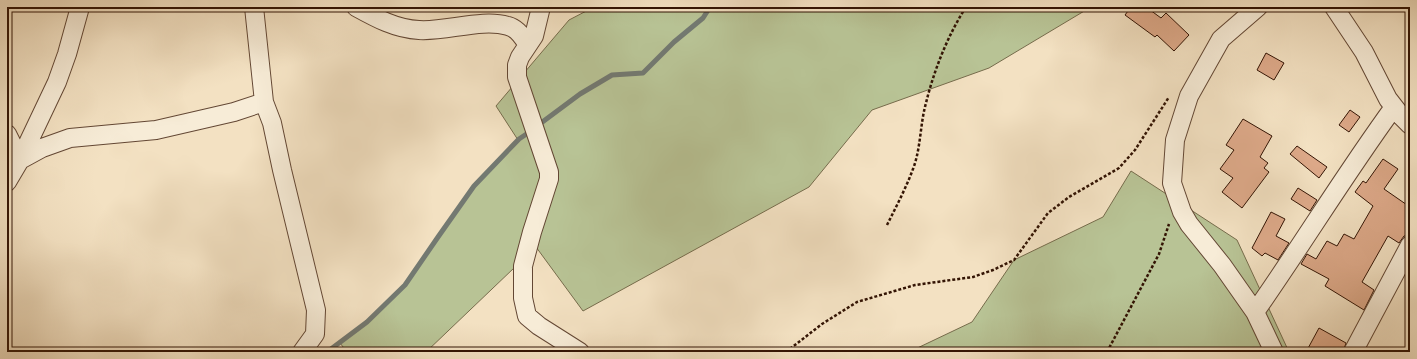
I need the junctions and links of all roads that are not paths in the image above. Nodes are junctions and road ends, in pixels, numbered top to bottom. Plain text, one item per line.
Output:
1 (80, 7) edge
2 (254, 7) edge
3 (356, 7) edge
4 (541, 7) edge
5 (1258, 7) edge
6 (1334, 7) edge
7 (527, 44) junction
8 (264, 102) junction
9 (1394, 107) junction
10 (1410, 125) edge
11 (7, 134) edge
12 (20, 160) junction
13 (7, 182) edge
14 (1410, 245) edge
15 (1255, 312) junction
16 (302, 352) edge
17 (580, 352) edge
18 (1274, 352) edge
19 (1352, 352) edge

1 - 12 street
2 - 8 street
3 - 7 street
4 - 7 street
5 - 15 street
6 - 9 street
7 - 17 street
8 - 12 street
8 - 16 street
9 - 10 street
9 - 15 street
11 - 12 street
12 - 13 street
14 - 19 street
15 - 18 street

